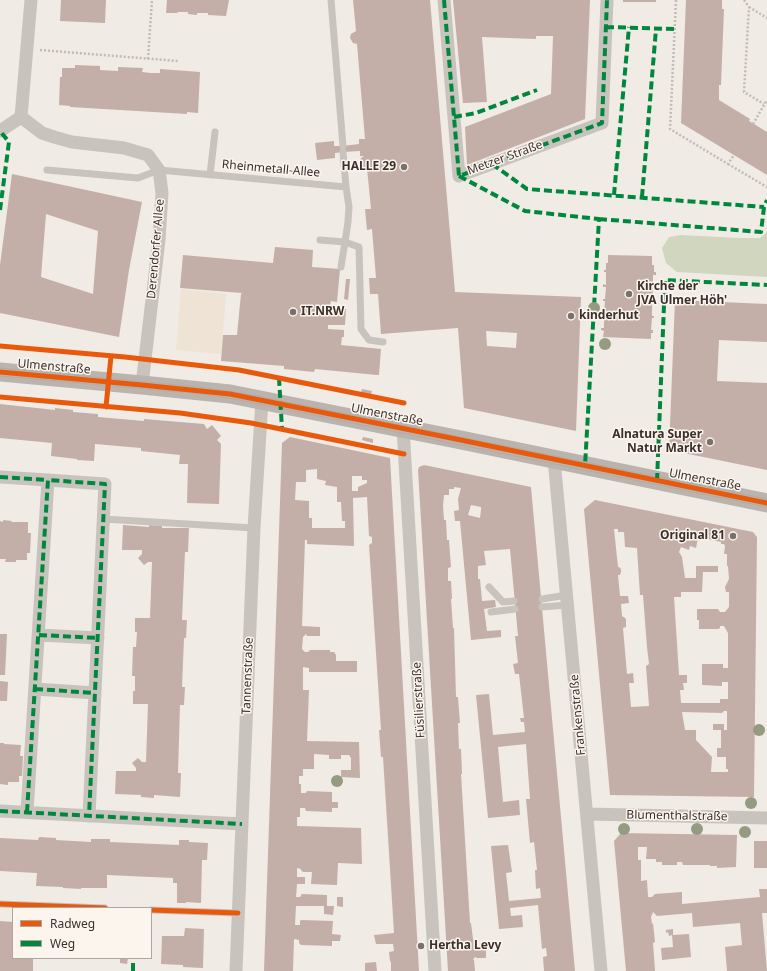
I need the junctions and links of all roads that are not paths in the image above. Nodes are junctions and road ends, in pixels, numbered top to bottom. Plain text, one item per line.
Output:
1 (31, 0) edge
2 (331, 0) edge
3 (444, 0) edge
4 (607, 0) edge
5 (22, 117) junction
6 (0, 131) edge
7 (215, 132) dead end
8 (47, 170) dead end
9 (159, 170) junction
10 (210, 175) junction
11 (346, 188) junction
12 (320, 240) dead end
13 (345, 242) junction
14 (341, 267) dead end
15 (383, 342) dead end
16 (0, 372) edge
17 (142, 385) junction
18 (262, 400) junction
19 (403, 428) junction
20 (554, 459) junction
21 (0, 477) edge
22 (48, 480) junction
23 (767, 503) edge
24 (103, 519) junction
25 (254, 528) junction
26 (489, 587) dead end
27 (542, 599) dead end
28 (567, 600) junction
29 (514, 601) dead end
30 (542, 607) dead end
31 (515, 609) dead end
32 (491, 612) dead end
33 (38, 635) junction
34 (98, 638) junction
35 (35, 689) junction
36 (95, 692) junction
37 (0, 811) edge
38 (28, 812) junction
39 (587, 814) junction
40 (89, 816) junction
41 (767, 818) edge
42 (242, 824) junction
43 (0, 904) edge
44 (79, 907) edge
45 (152, 910) edge
46 (238, 914) junction
47 (236, 971) edge
48 (434, 971) edge
49 (601, 971) edge

1 - 5 street
2 - 11 lane
3 - 4 street, Metzer Straße
5 - 6 street
5 - 9 street
7 - 10 lane
8 - 9 lane
9 - 10 lane, Rheinmetall-Allee
9 - 17 street, Derendorfer Allee
10 - 11 lane, Rheinmetall-Allee
11 - 13 lane
12 - 13 lane
13 - 14 lane
13 - 15 lane
16 - 17 main road, Ulmenstraße
17 - 18 main road, Ulmenstraße
18 - 19 main road, Ulmenstraße
18 - 25 street, Tannenstraße
19 - 20 main road, Ulmenstraße
19 - 48 street, Füsilierstraße
20 - 23 main road, Ulmenstraße
20 - 28 street, Frankenstraße
21 - 22 street
22 - 24 street
22 - 33 street
24 - 25 lane
24 - 34 street
25 - 42 street, Tannenstraße
26 - 29 lane
27 - 28 lane
28 - 30 lane
28 - 39 street, Frankenstraße
31 - 32 lane
33 - 34 street
33 - 35 street
34 - 36 street
35 - 36 street
35 - 38 street
36 - 40 street
37 - 38 street
38 - 40 street
39 - 41 street, Blumenthalstraße
39 - 49 street, Frankenstraße
40 - 42 street
42 - 46 street, Tannenstraße
43 - 44 lane
45 - 46 lane
46 - 47 street, Tannenstraße

